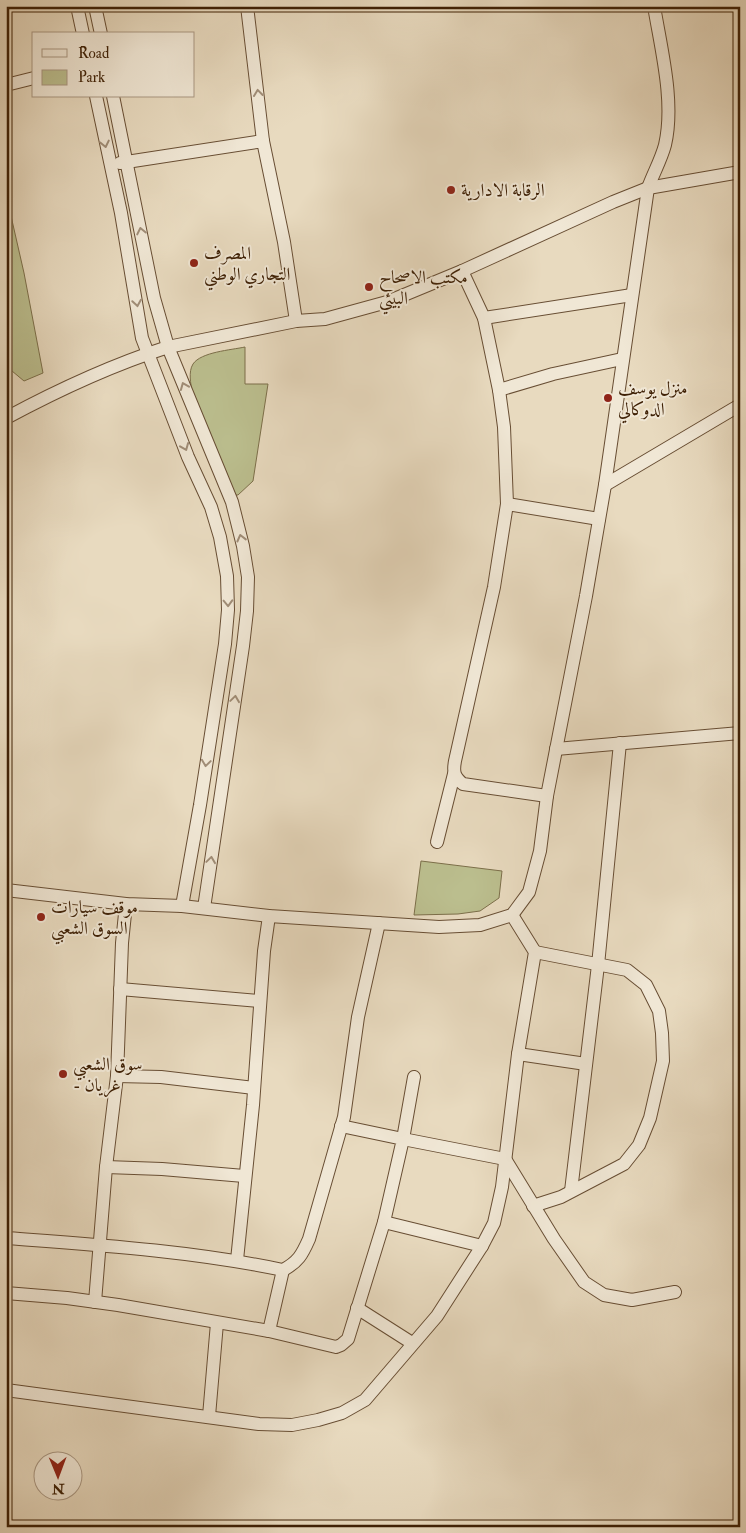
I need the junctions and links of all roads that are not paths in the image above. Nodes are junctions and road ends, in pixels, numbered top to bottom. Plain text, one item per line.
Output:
1 (77, 6) edge
2 (95, 6) edge
3 (247, 6) edge
4 (654, 6) edge
5 (83, 32) edge
6 (101, 32) edge
7 (32, 78) edge
8 (6, 84) edge
9 (96, 98) edge
10 (113, 98) edge
11 (263, 141) junction
12 (126, 161) junction
13 (110, 165) junction
14 (740, 172) edge
15 (648, 188) junction
16 (462, 271) junction
17 (632, 296) junction
18 (484, 318) junction
19 (296, 321) junction
20 (168, 347) junction
21 (148, 353) junction
22 (622, 358) junction
23 (498, 390) junction
24 (740, 405) edge
25 (6, 418) edge
26 (605, 484) junction
27 (507, 504) junction
28 (599, 519) junction
29 (225, 644) junction
30 (243, 646) junction
31 (740, 733) edge
32 (620, 744) junction
33 (556, 749) junction
34 (454, 774) junction
35 (547, 796) junction
36 (437, 842) dead end
37 (6, 890) edge
38 (126, 904) junction
39 (182, 906) junction
40 (204, 908) junction
41 (512, 915) junction
42 (269, 916) junction
43 (379, 923) junction
44 (535, 952) junction
45 (598, 964) junction
46 (120, 989) junction
47 (260, 1001) junction
48 (518, 1054) junction
49 (586, 1064) junction
50 (117, 1076) junction
51 (414, 1077) dead end
52 (254, 1088) junction
53 (341, 1126) junction
54 (403, 1139) junction
55 (505, 1159) junction
56 (106, 1167) junction
57 (244, 1176) junction
58 (571, 1191) junction
59 (532, 1206) junction
60 (384, 1222) junction
61 (6, 1238) edge
62 (99, 1245) junction
63 (482, 1246) junction
64 (237, 1260) junction
65 (283, 1270) junction
66 (675, 1292) dead end
67 (6, 1293) edge
68 (95, 1302) junction
69 (357, 1308) junction
70 (217, 1323) junction
71 (268, 1331) junction
72 (412, 1343) junction
73 (6, 1390) edge
74 (209, 1416) junction

1 - 5 street
2 - 6 street
11 -> 3 street
4 - 15 street
7 - 8 street
9 -> 13 street
10 - 12 street
11 - 12 street
11 - 19 street
12 - 13 street
20 -> 12 street
13 -> 21 street
14 - 15 street
15 - 16 street
15 - 17 street
16 - 18 street
16 - 19 street
17 - 18 street
17 - 22 street
18 - 23 street
19 - 20 street
20 - 21 street
30 -> 20 street
21 - 25 street
21 -> 29 street
22 - 23 street
22 - 26 street
23 - 27 street
24 - 26 street
26 - 28 street
27 - 28 street
27 - 34 street
28 - 33 street
29 - 30 street
29 -> 39 street
40 -> 30 street
31 - 32 street
32 - 33 street
32 - 45 street
33 - 35 street
34 - 35 street
34 - 36 street
35 - 41 street
37 - 38 street
38 - 39 street
38 - 46 street
39 - 40 street
40 - 42 street
41 - 43 street
41 - 44 street
42 - 43 street
42 - 47 street
43 - 53 street
44 - 45 street
44 - 48 street
45 - 49 street
45 - 58 street
46 - 47 street
46 - 50 street
47 - 52 street
48 - 49 street
48 - 55 street
49 - 58 street
50 - 52 street
50 - 56 street
51 - 54 street
52 - 57 street
53 - 54 street
53 - 65 street
54 - 55 street
54 - 60 street
55 - 59 street
55 - 63 street
56 - 57 street
56 - 62 street
57 - 64 street
58 - 59 street
59 - 66 street
60 - 63 street
60 - 69 street
61 - 62 street
62 - 64 street
62 - 68 street
63 - 72 street
64 - 65 street
65 - 71 street
67 - 68 street
68 - 70 street
69 - 71 street
69 - 72 street
70 - 71 street
70 - 74 street
72 - 74 street
73 - 74 street

